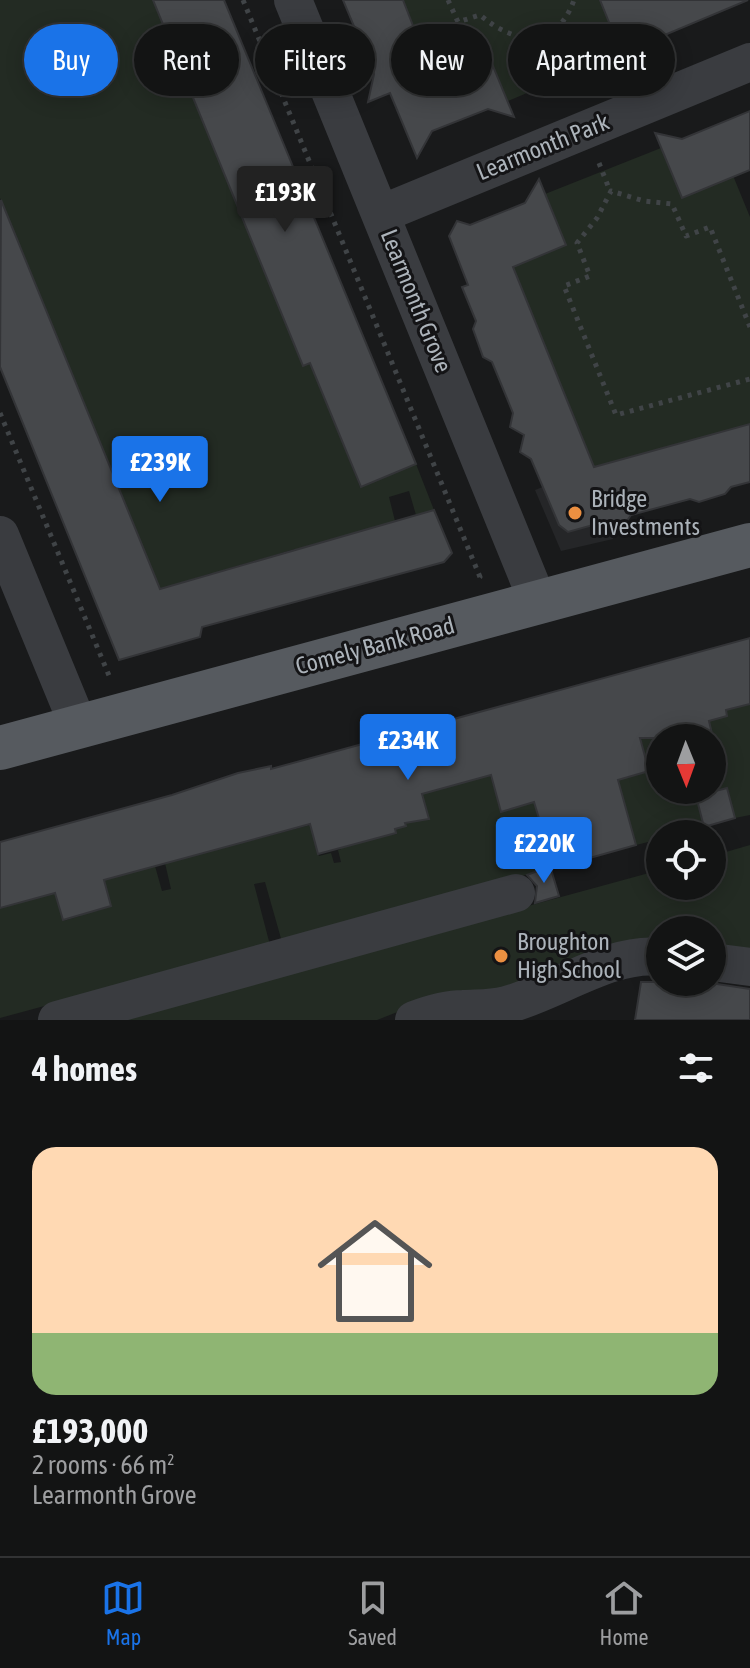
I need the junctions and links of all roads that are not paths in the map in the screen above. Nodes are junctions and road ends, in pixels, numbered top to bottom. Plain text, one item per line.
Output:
1 (293, 0) edge
2 (750, 62) edge
3 (381, 214) junction
4 (0, 535) edge
5 (750, 545) edge
6 (538, 602) junction
7 (79, 727) junction
8 (0, 748) edge
9 (516, 893) dead end
10 (646, 958) edge
11 (726, 964) edge
12 (750, 967) edge
13 (57, 1020) edge
14 (414, 1020) edge

1 - 3 street, Learmonth Grove
2 - 3 street, Learmonth Park
3 - 6 street, Learmonth Grove
4 - 7 street
5 - 6 main road, Comely Bank Road
6 - 7 main road, Comely Bank Road
7 - 8 main road, Comely Bank Road
9 - 13 street
10 - 14 street
11 - 12 street

